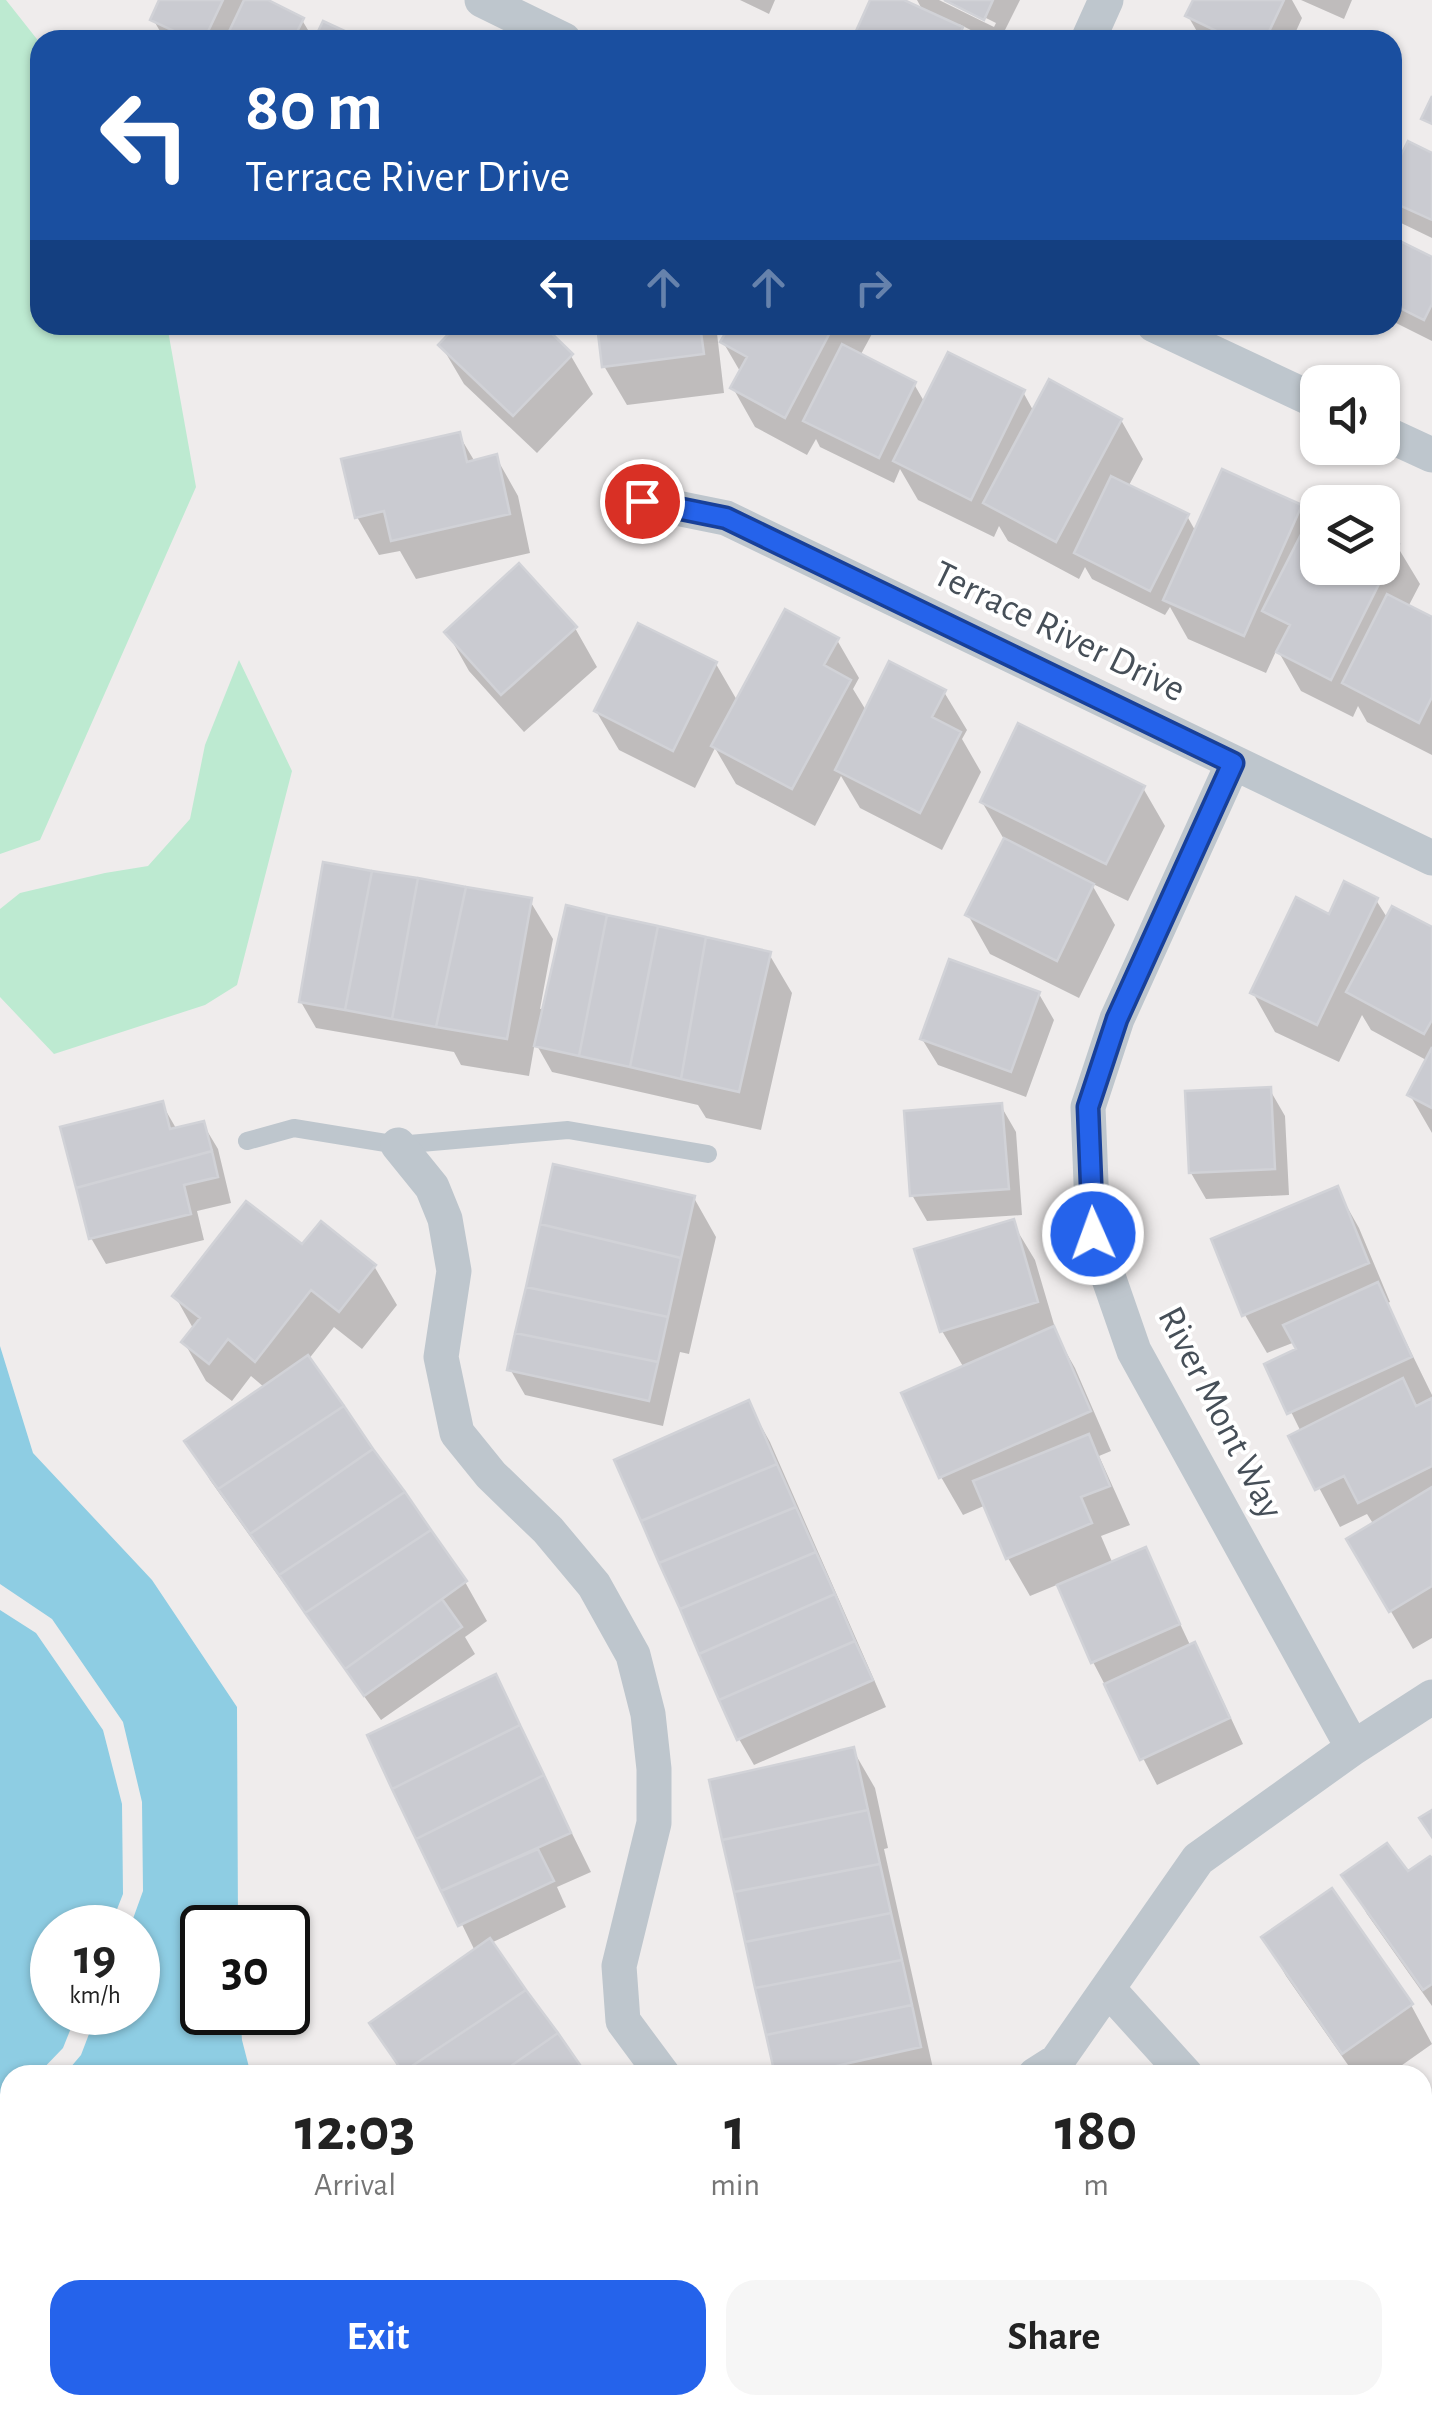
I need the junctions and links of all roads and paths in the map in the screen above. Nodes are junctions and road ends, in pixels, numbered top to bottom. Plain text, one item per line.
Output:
1 (1106, 0) edge
2 (487, 1) edge
3 (544, 30) edge
4 (1092, 30) edge
5 (1175, 335) edge
6 (1300, 394) edge
7 (1400, 440) edge
8 (1432, 455) edge
9 (642, 501) dead end
10 (1233, 763) junction
11 (1432, 858) edge
12 (247, 1141) dead end
13 (398, 1145) junction
14 (708, 1154) dead end
15 (1432, 1697) edge
16 (1353, 1748) junction
17 (1109, 1990) junction
18 (655, 2065) edge
19 (1052, 2065) edge
20 (1177, 2065) edge

1 - 4 street
2 - 3 street
5 - 6 street
7 - 8 street
9 - 10 street, Terrace River Drive
10 - 11 street, Terrace River Drive
10 - 16 street, River Mont Way
12 - 13 lane
13 - 14 lane
13 - 18 street
15 - 16 street
16 - 17 street
17 - 19 street
17 - 20 street

